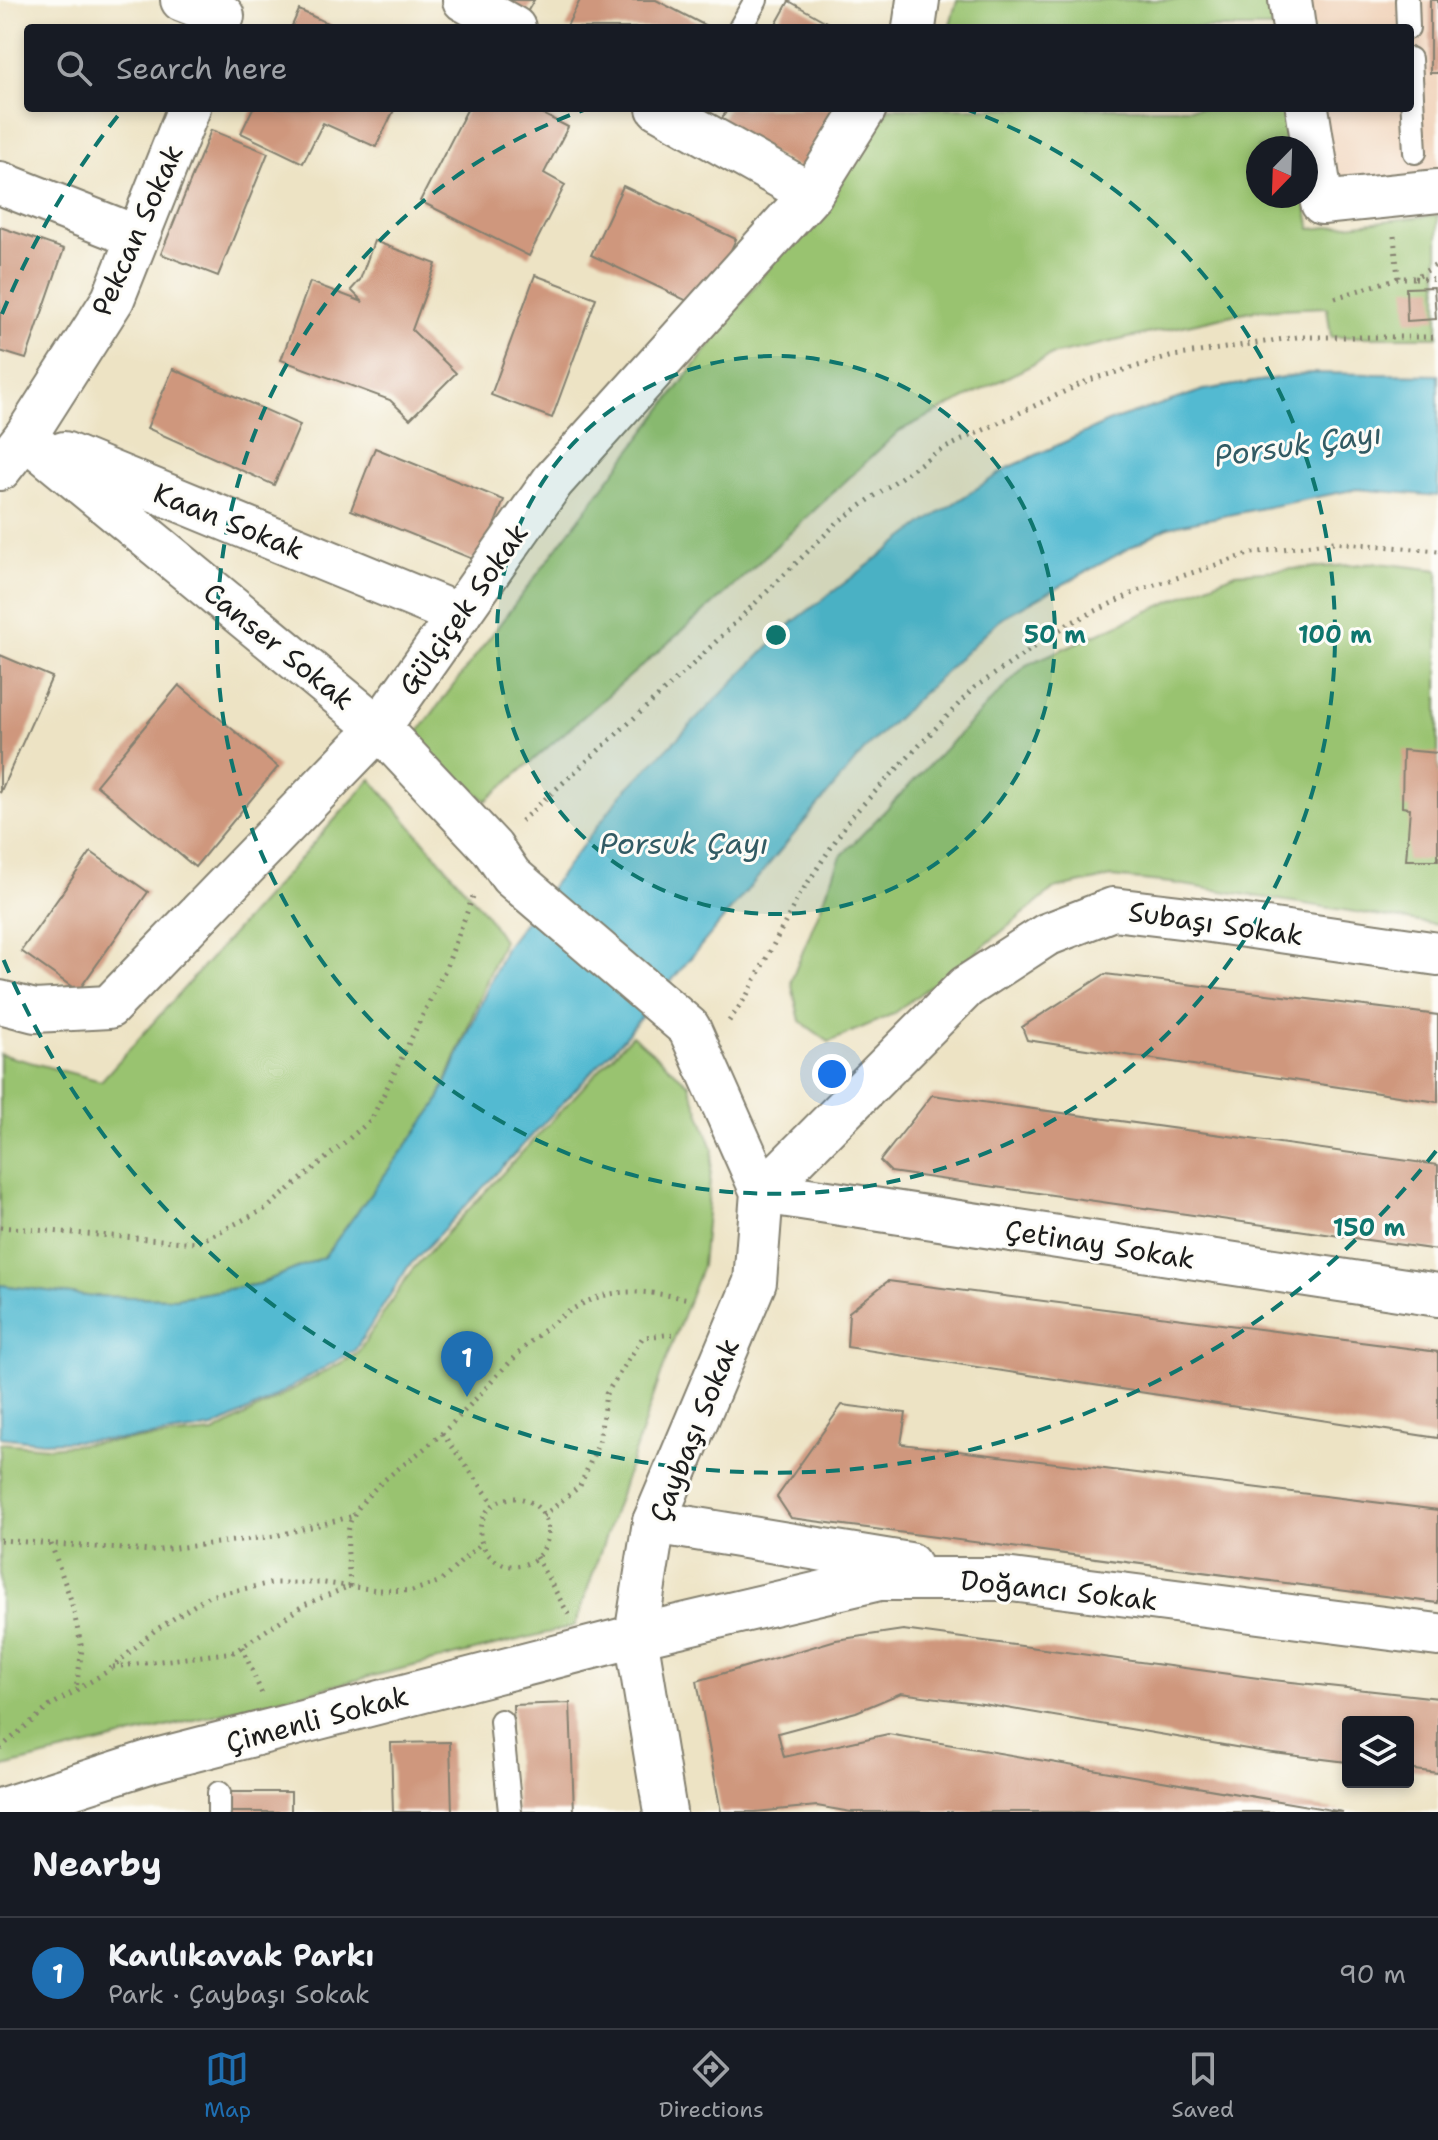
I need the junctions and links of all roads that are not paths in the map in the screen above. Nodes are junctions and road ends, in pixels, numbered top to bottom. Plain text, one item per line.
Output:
1 (182, 0) edge
2 (464, 0) edge
3 (756, 0) edge
4 (918, 0) edge
5 (1290, 0) edge
6 (1407, 0) edge
7 (224, 15) edge
8 (507, 24) edge
9 (742, 24) edge
10 (915, 24) edge
11 (1293, 24) edge
12 (1408, 24) edge
13 (187, 112) edge
14 (862, 112) edge
15 (1308, 112) edge
16 (1413, 112) edge
17 (680, 113) edge
18 (1415, 152) dead end
19 (0, 183) edge
20 (1438, 191) edge
21 (811, 194) junction
22 (137, 237) junction
23 (8, 444) edge
24 (459, 615) junction
25 (379, 728) junction
26 (1438, 954) edge
27 (0, 1002) edge
28 (762, 1192) junction
29 (1438, 1295) edge
30 (654, 1522) junction
31 (1004, 1579) junction
32 (1438, 1635) edge
33 (636, 1636) junction
34 (501, 1721) dead end
35 (0, 1810) edge
36 (510, 1812) edge
37 (665, 1812) edge

1 - 7 street
2 - 8 street
3 - 9 lane
4 - 10 street
5 - 11 street
6 - 12 lane
13 - 22 street, Pekcan Sokak
14 - 21 street, Gülçiçek Sokak
15 - 20 street
16 - 18 lane
17 - 21 street
19 - 22 street
21 - 24 street, Gülçiçek Sokak
22 - 23 street, Pekcan Sokak
23 - 24 street, Kaan Sokak
23 - 25 street, Canser Sokak
24 - 25 street, Gülçiçek Sokak
25 - 27 street, Gülçiçek Sokak
25 - 28 street, Canser Sokak
26 - 28 street, Subaşı Sokak
28 - 29 street, Çetinay Sokak
28 - 30 street, Çaybaşı Sokak
30 - 31 street
30 - 33 street, Çaybaşı Sokak
31 - 32 street, Doğancı Sokak
31 - 33 street, Doğancı Sokak
33 - 35 street, Çimenli Sokak
33 - 37 street, Çaybaşı Sokak
34 - 36 lane

